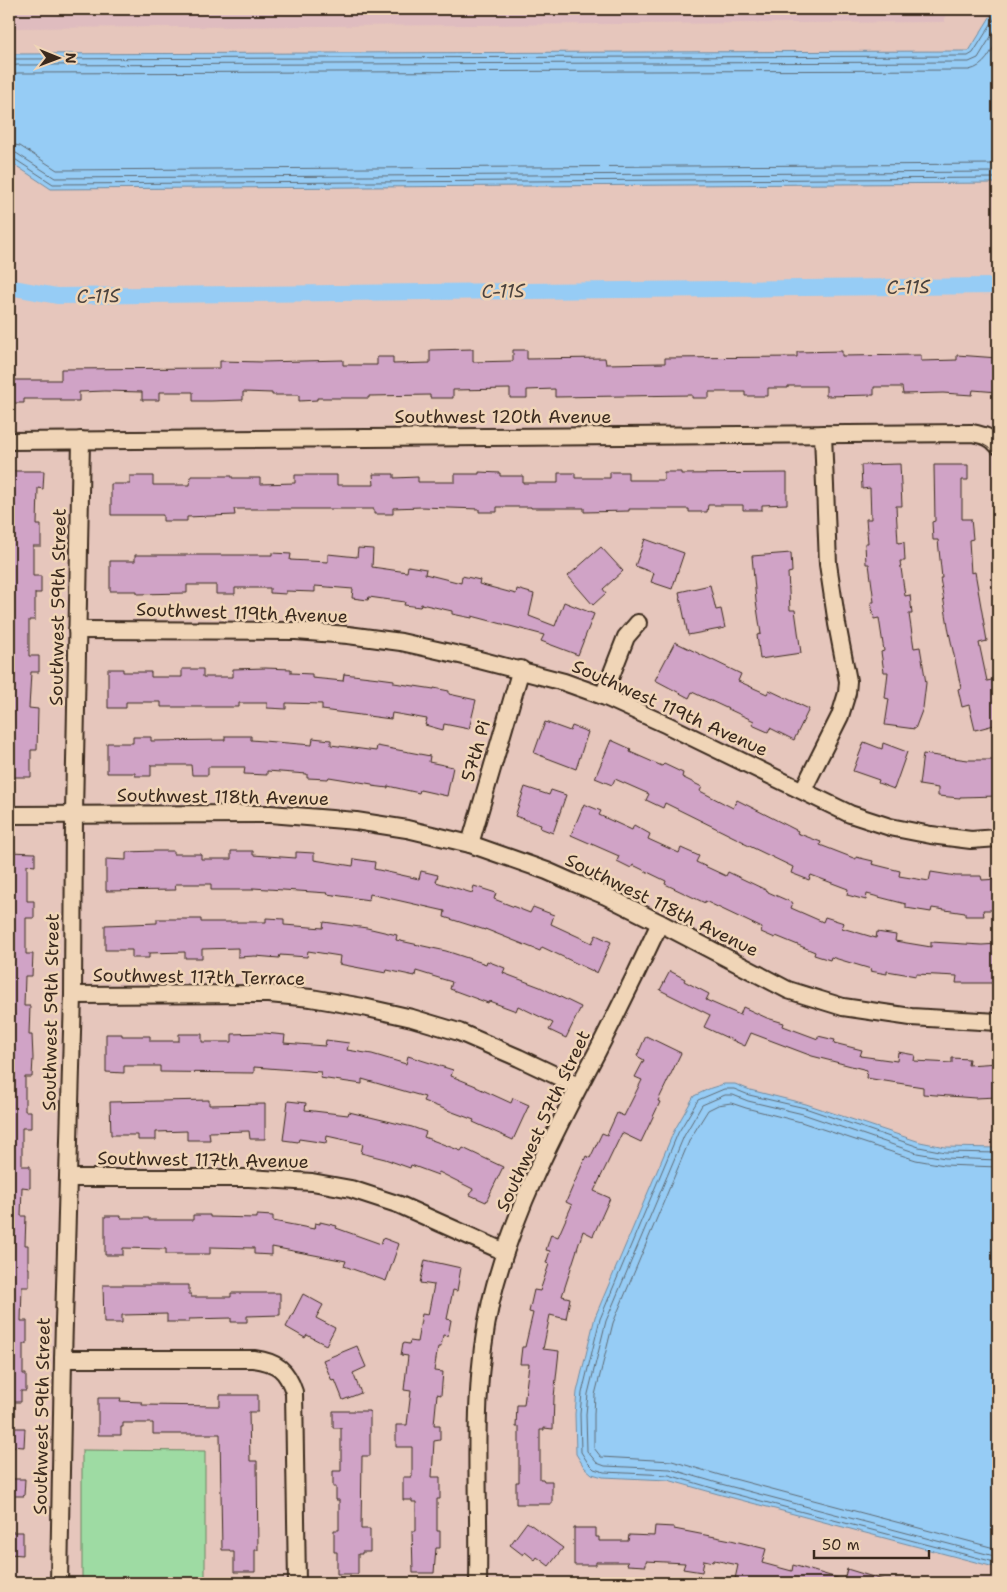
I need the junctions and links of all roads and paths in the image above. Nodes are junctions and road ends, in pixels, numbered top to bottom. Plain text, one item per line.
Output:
1 (823, 434) junction
2 (81, 440) junction
3 (9, 441) edge
4 (997, 443) edge
5 (638, 623) dead end
6 (77, 630) junction
7 (521, 669) junction
8 (603, 696) junction
9 (803, 790) junction
10 (74, 814) junction
11 (9, 815) edge
12 (998, 838) edge
13 (470, 844) junction
14 (660, 923) junction
15 (73, 995) junction
16 (998, 1022) edge
17 (578, 1086) junction
18 (68, 1178) junction
19 (504, 1252) junction
20 (63, 1359) junction
21 (59, 1583) edge
22 (297, 1583) edge
23 (478, 1583) edge

1 - 2 street, Southwest 120th Avenue
1 - 4 street, Southwest 120th Avenue
1 - 9 street
2 - 3 street, Southwest 120th Avenue
2 - 6 street, Southwest 59th Street
5 - 8 street
6 - 7 street, Southwest 119th Avenue
6 - 10 street, Southwest 59th Street
7 - 8 street, Southwest 119th Avenue
7 - 13 street, 57th Pi
8 - 9 street, Southwest 119th Avenue
9 - 12 street, Southwest 119th Avenue
10 - 11 street, Southwest 118th Avenue
10 - 13 street, Southwest 118th Avenue
10 - 15 street, Southwest 59th Street
13 - 14 street, Southwest 118th Avenue
14 - 16 street, Southwest 118th Avenue
14 - 17 street, Southwest 57th Street
15 - 17 street, Southwest 117th Terrace
15 - 18 street, Southwest 59th Street
17 - 19 street, Southwest 57th Street
18 - 19 street, Southwest 117th Avenue
18 - 20 street, Southwest 59th Street
19 - 23 street, Southwest 57th Street
20 - 21 street, Southwest 59th Street
20 - 22 street

